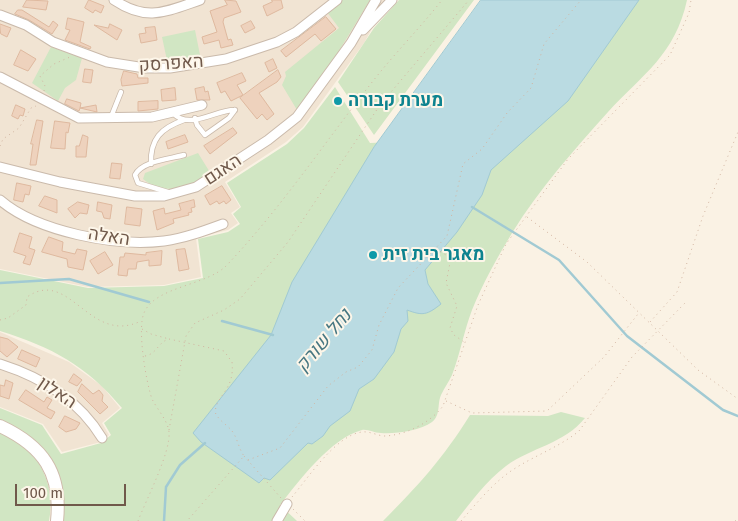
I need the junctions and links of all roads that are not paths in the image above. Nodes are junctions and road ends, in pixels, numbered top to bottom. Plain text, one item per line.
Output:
1 (200, 0) edge
2 (376, 0) edge
3 (392, 0) edge
4 (333, 1) edge
5 (121, 2) edge
6 (0, 15) edge
7 (356, 35) junction
8 (0, 77) edge
9 (121, 92) dead end
10 (202, 105) dead end
11 (173, 113) junction
12 (110, 118) junction
13 (195, 118) junction
14 (184, 120) junction
15 (184, 154) dead end
16 (151, 164) junction
17 (0, 167) edge
18 (173, 195) junction
19 (0, 200) edge
20 (223, 224) dead end
21 (0, 364) edge
22 (0, 426) edge
23 (102, 438) dead end
24 (287, 504) road end
25 (57, 521) edge
26 (277, 521) edge

1 - 5 street
2 - 7 street, האגם
3 - 7 street
4 - 6 street, האפרסק
7 - 18 street, האגם
8 - 12 street
9 - 12 lane
10 - 11 street
11 - 12 street
11 - 14 lane
13 - 13 lane
13 - 14 lane
14 - 16 lane
15 - 16 lane
16 - 18 lane
17 - 18 street, האגם
19 - 20 street, האלה
21 - 23 street, האלון
22 - 25 main road
24 - 26 street

